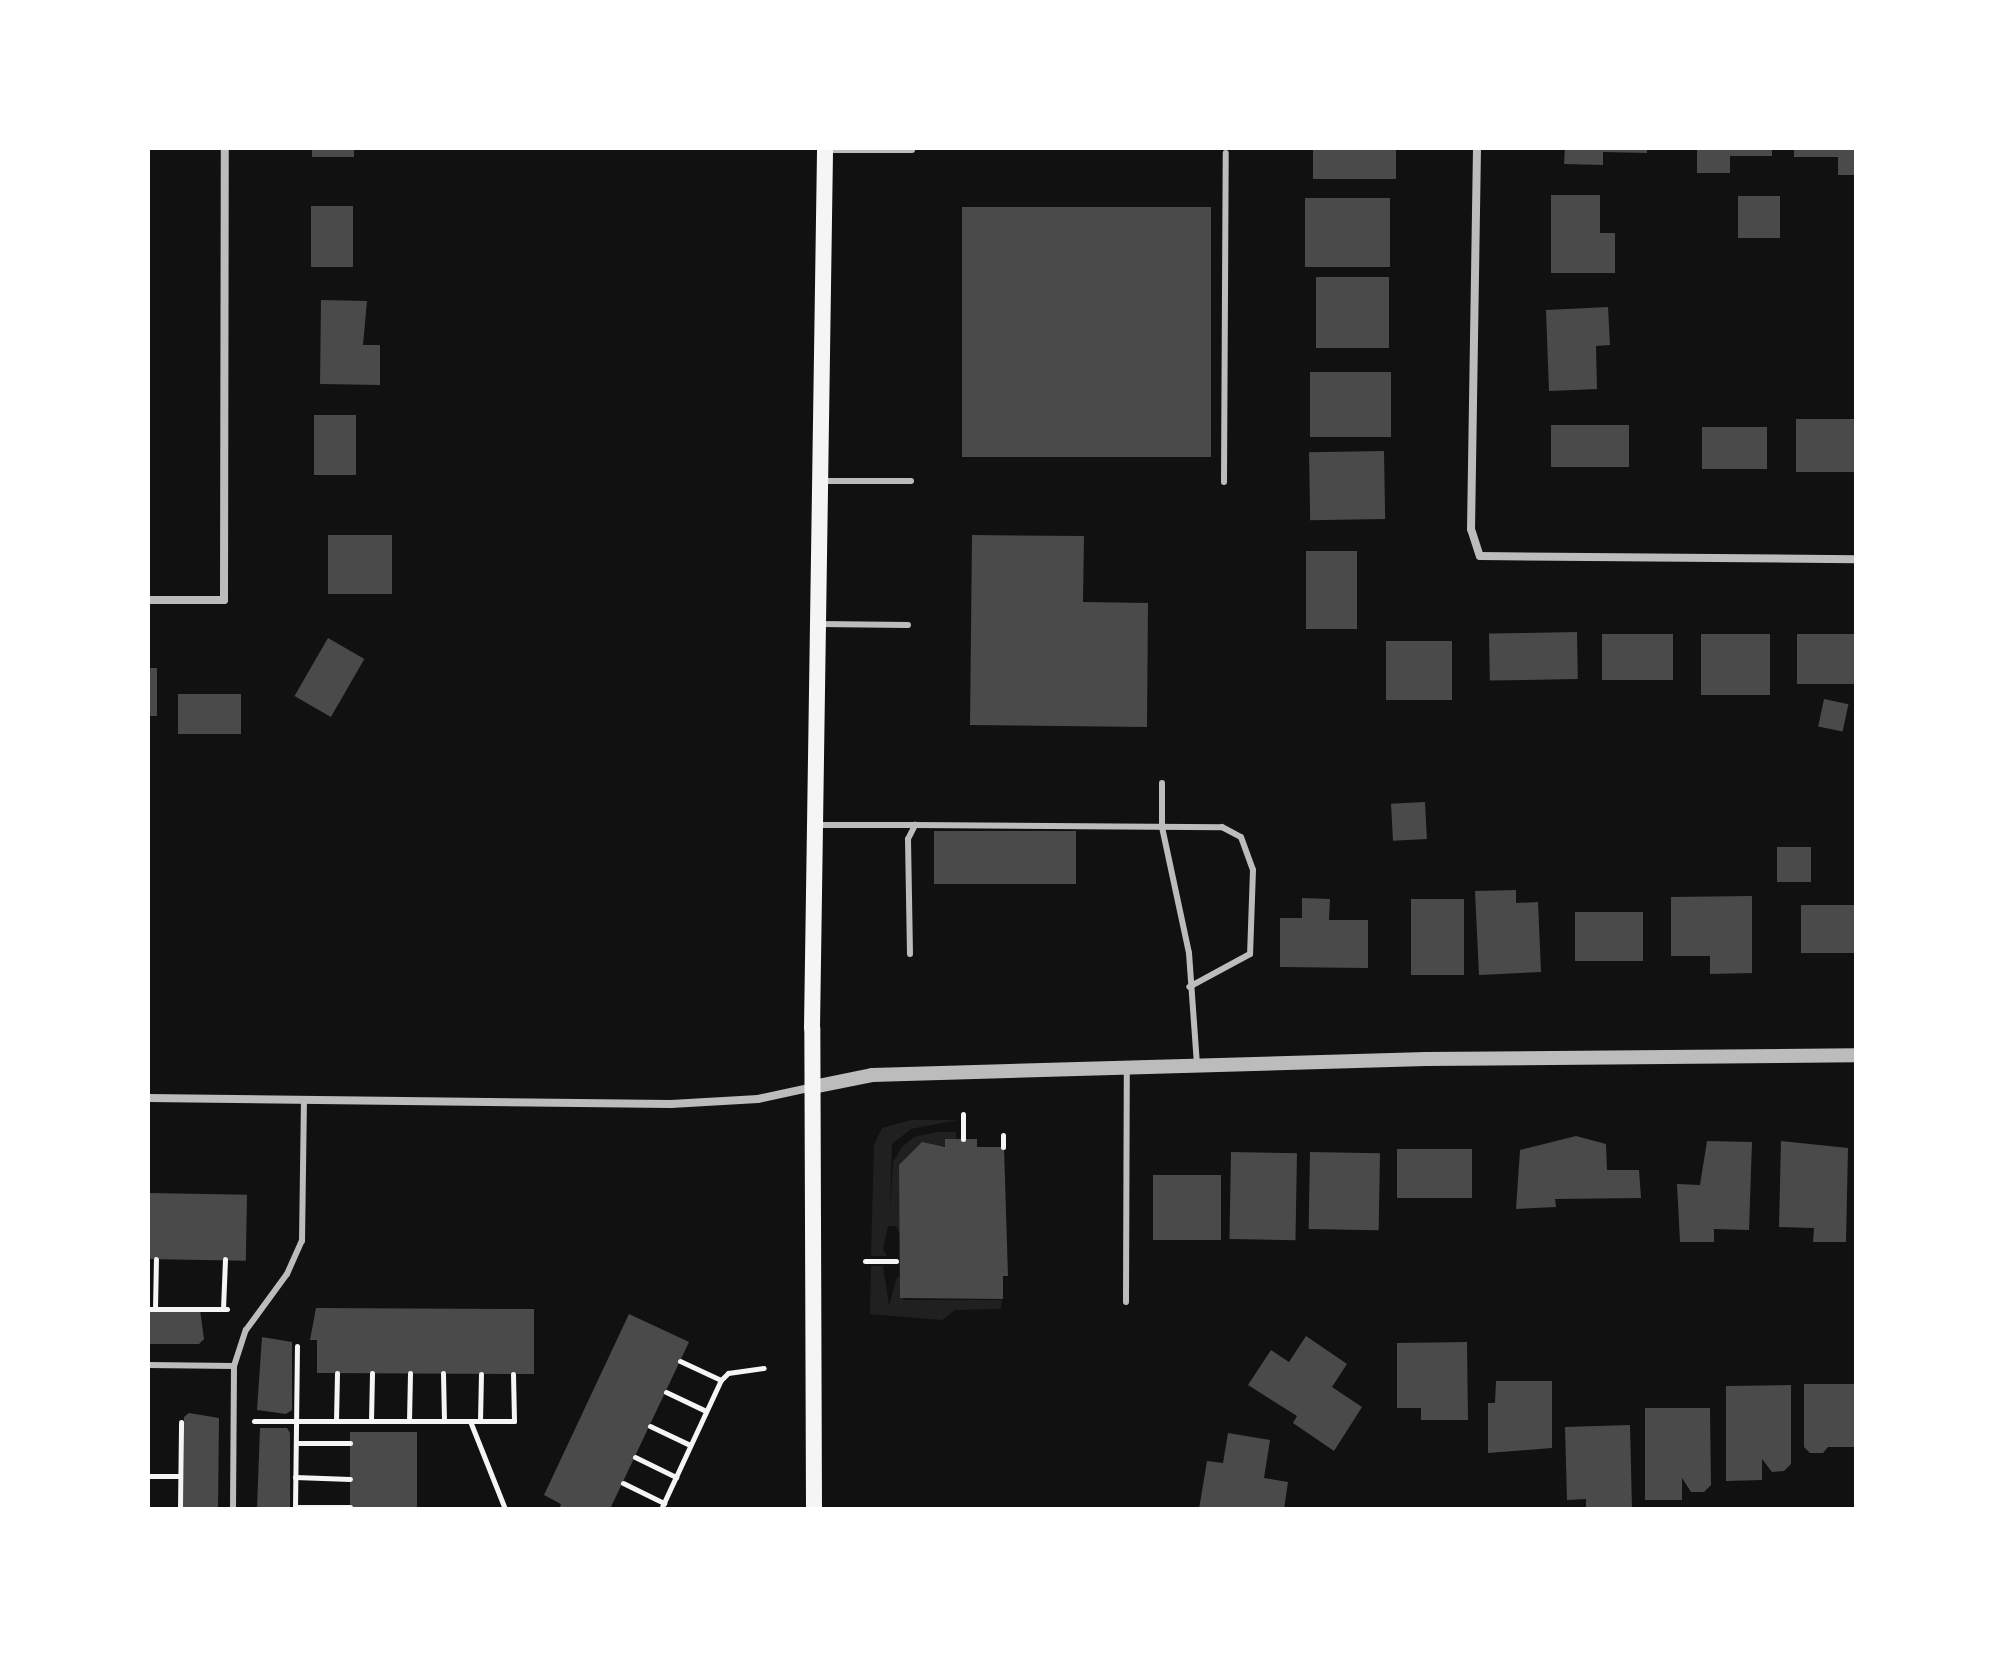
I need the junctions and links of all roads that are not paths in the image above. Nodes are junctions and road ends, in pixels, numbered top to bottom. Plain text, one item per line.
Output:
1 (225, 148) edge
2 (1477, 148) edge
3 (825, 149) edge
4 (912, 150) edge
5 (1226, 153) dead end
6 (821, 481) junction
7 (911, 481) dead end
8 (1224, 482) dead end
9 (1856, 559) edge
10 (148, 600) edge
11 (820, 624) junction
12 (908, 625) dead end
13 (1162, 783) dead end
14 (818, 825) junction
15 (915, 825) junction
16 (1162, 827) junction
17 (910, 954) dead end
18 (1189, 987) junction
19 (1856, 1055) edge
20 (1197, 1068) junction
21 (1127, 1070) junction
22 (813, 1087) junction
23 (148, 1098) edge
24 (304, 1099) junction
25 (1126, 1302) dead end
26 (148, 1365) edge
27 (234, 1366) junction
28 (233, 1509) edge
29 (814, 1509) edge

1 - 10 street
2 - 9 street
3 - 4 lane
3 - 6 main road
5 - 8 lane
6 - 7 lane
6 - 11 main road
11 - 12 lane
11 - 14 main road
13 - 16 lane
14 - 15 lane
14 - 22 main road
15 - 16 lane
15 - 17 lane
16 - 18 lane
16 - 18 lane
18 - 20 lane
19 - 20 street
20 - 21 street
21 - 22 street
21 - 25 lane
22 - 24 street
22 - 29 main road
23 - 24 street
24 - 27 lane
26 - 27 lane
27 - 28 lane

